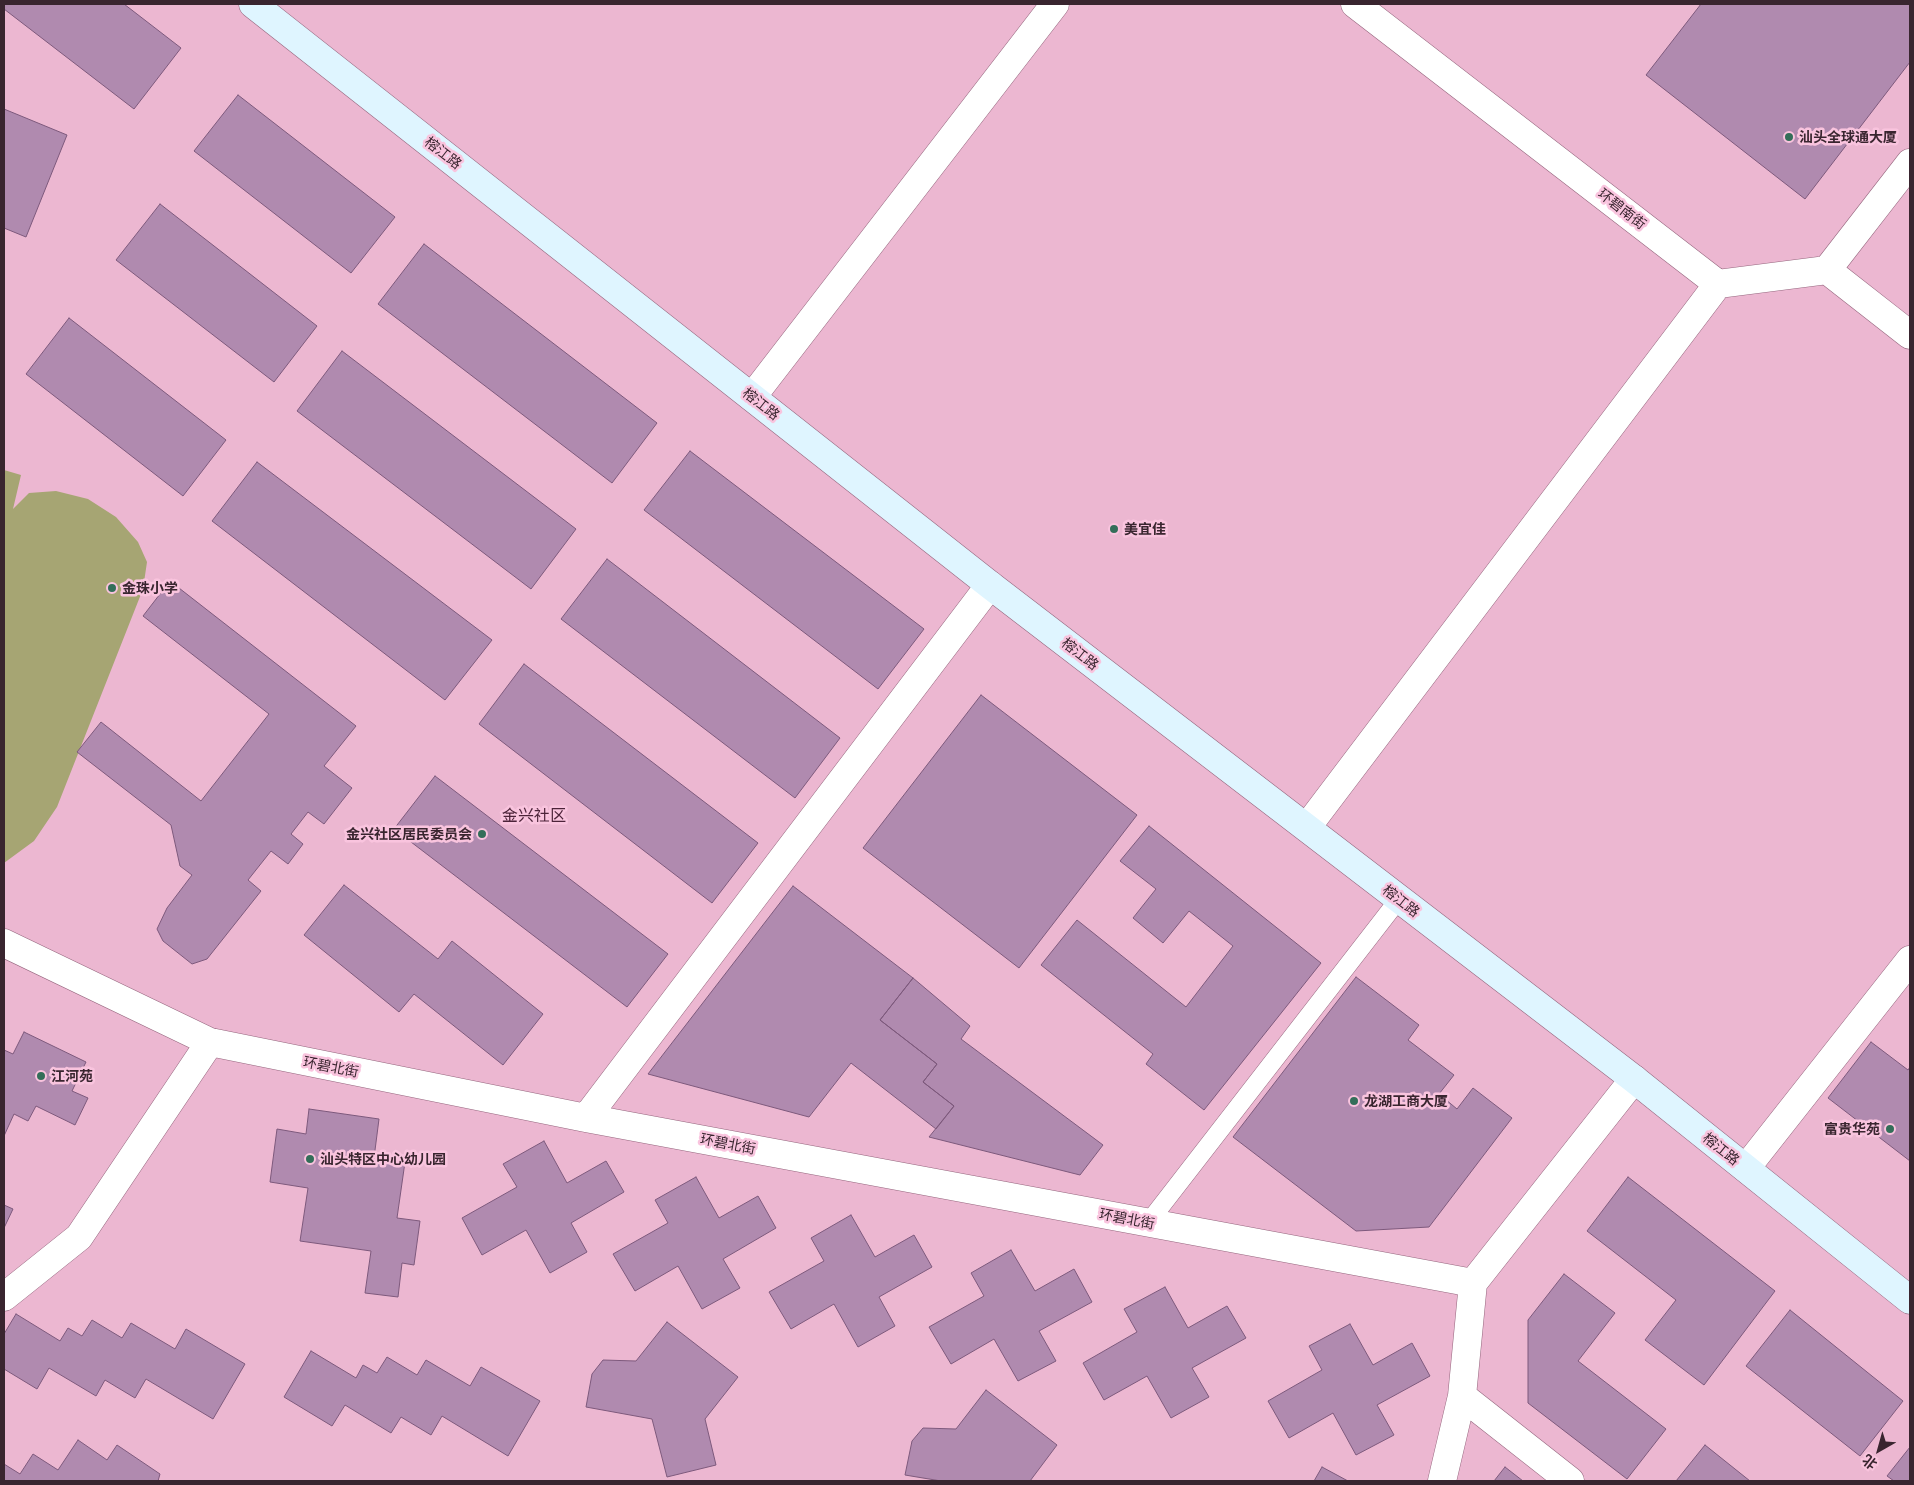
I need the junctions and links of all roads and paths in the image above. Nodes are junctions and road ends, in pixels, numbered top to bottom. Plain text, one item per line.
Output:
1 (253, 4) edge
2 (1055, 4) edge
3 (1355, 4) edge
4 (1910, 163) edge
5 (1827, 270) junction
6 (1718, 284) junction
7 (1910, 335) edge
8 (752, 397) junction
9 (990, 585) junction
10 (1307, 827) junction
11 (1399, 899) junction
12 (4, 943) edge
13 (1910, 960) edge
14 (210, 1042) junction
15 (1634, 1079) junction
16 (586, 1118) junction
17 (1746, 1168) junction
18 (1148, 1222) junction
19 (1473, 1283) junction
20 (4, 1296) edge
21 (1910, 1300) edge
22 (1462, 1396) junction
23 (1442, 1481) edge
24 (1570, 1481) edge

1 - 8 street, 榕江路
2 - 8 street
3 - 6 street, 环碧南街
4 - 5 street
5 - 6 street
5 - 7 street
6 - 10 street
8 - 9 street, 榕江路
9 - 10 street, 榕江路
9 - 16 street
10 - 11 street, 榕江路
11 - 15 street, 榕江路
11 - 18 lane
12 - 14 street, 环碧北街
13 - 17 street
14 - 16 street, 环碧北街
14 - 20 street
15 - 17 street, 榕江路
15 - 19 street
16 - 18 street, 环碧北街
17 - 21 street, 榕江路
18 - 19 street, 环碧北街
19 - 22 street
22 - 23 street
22 - 24 street

